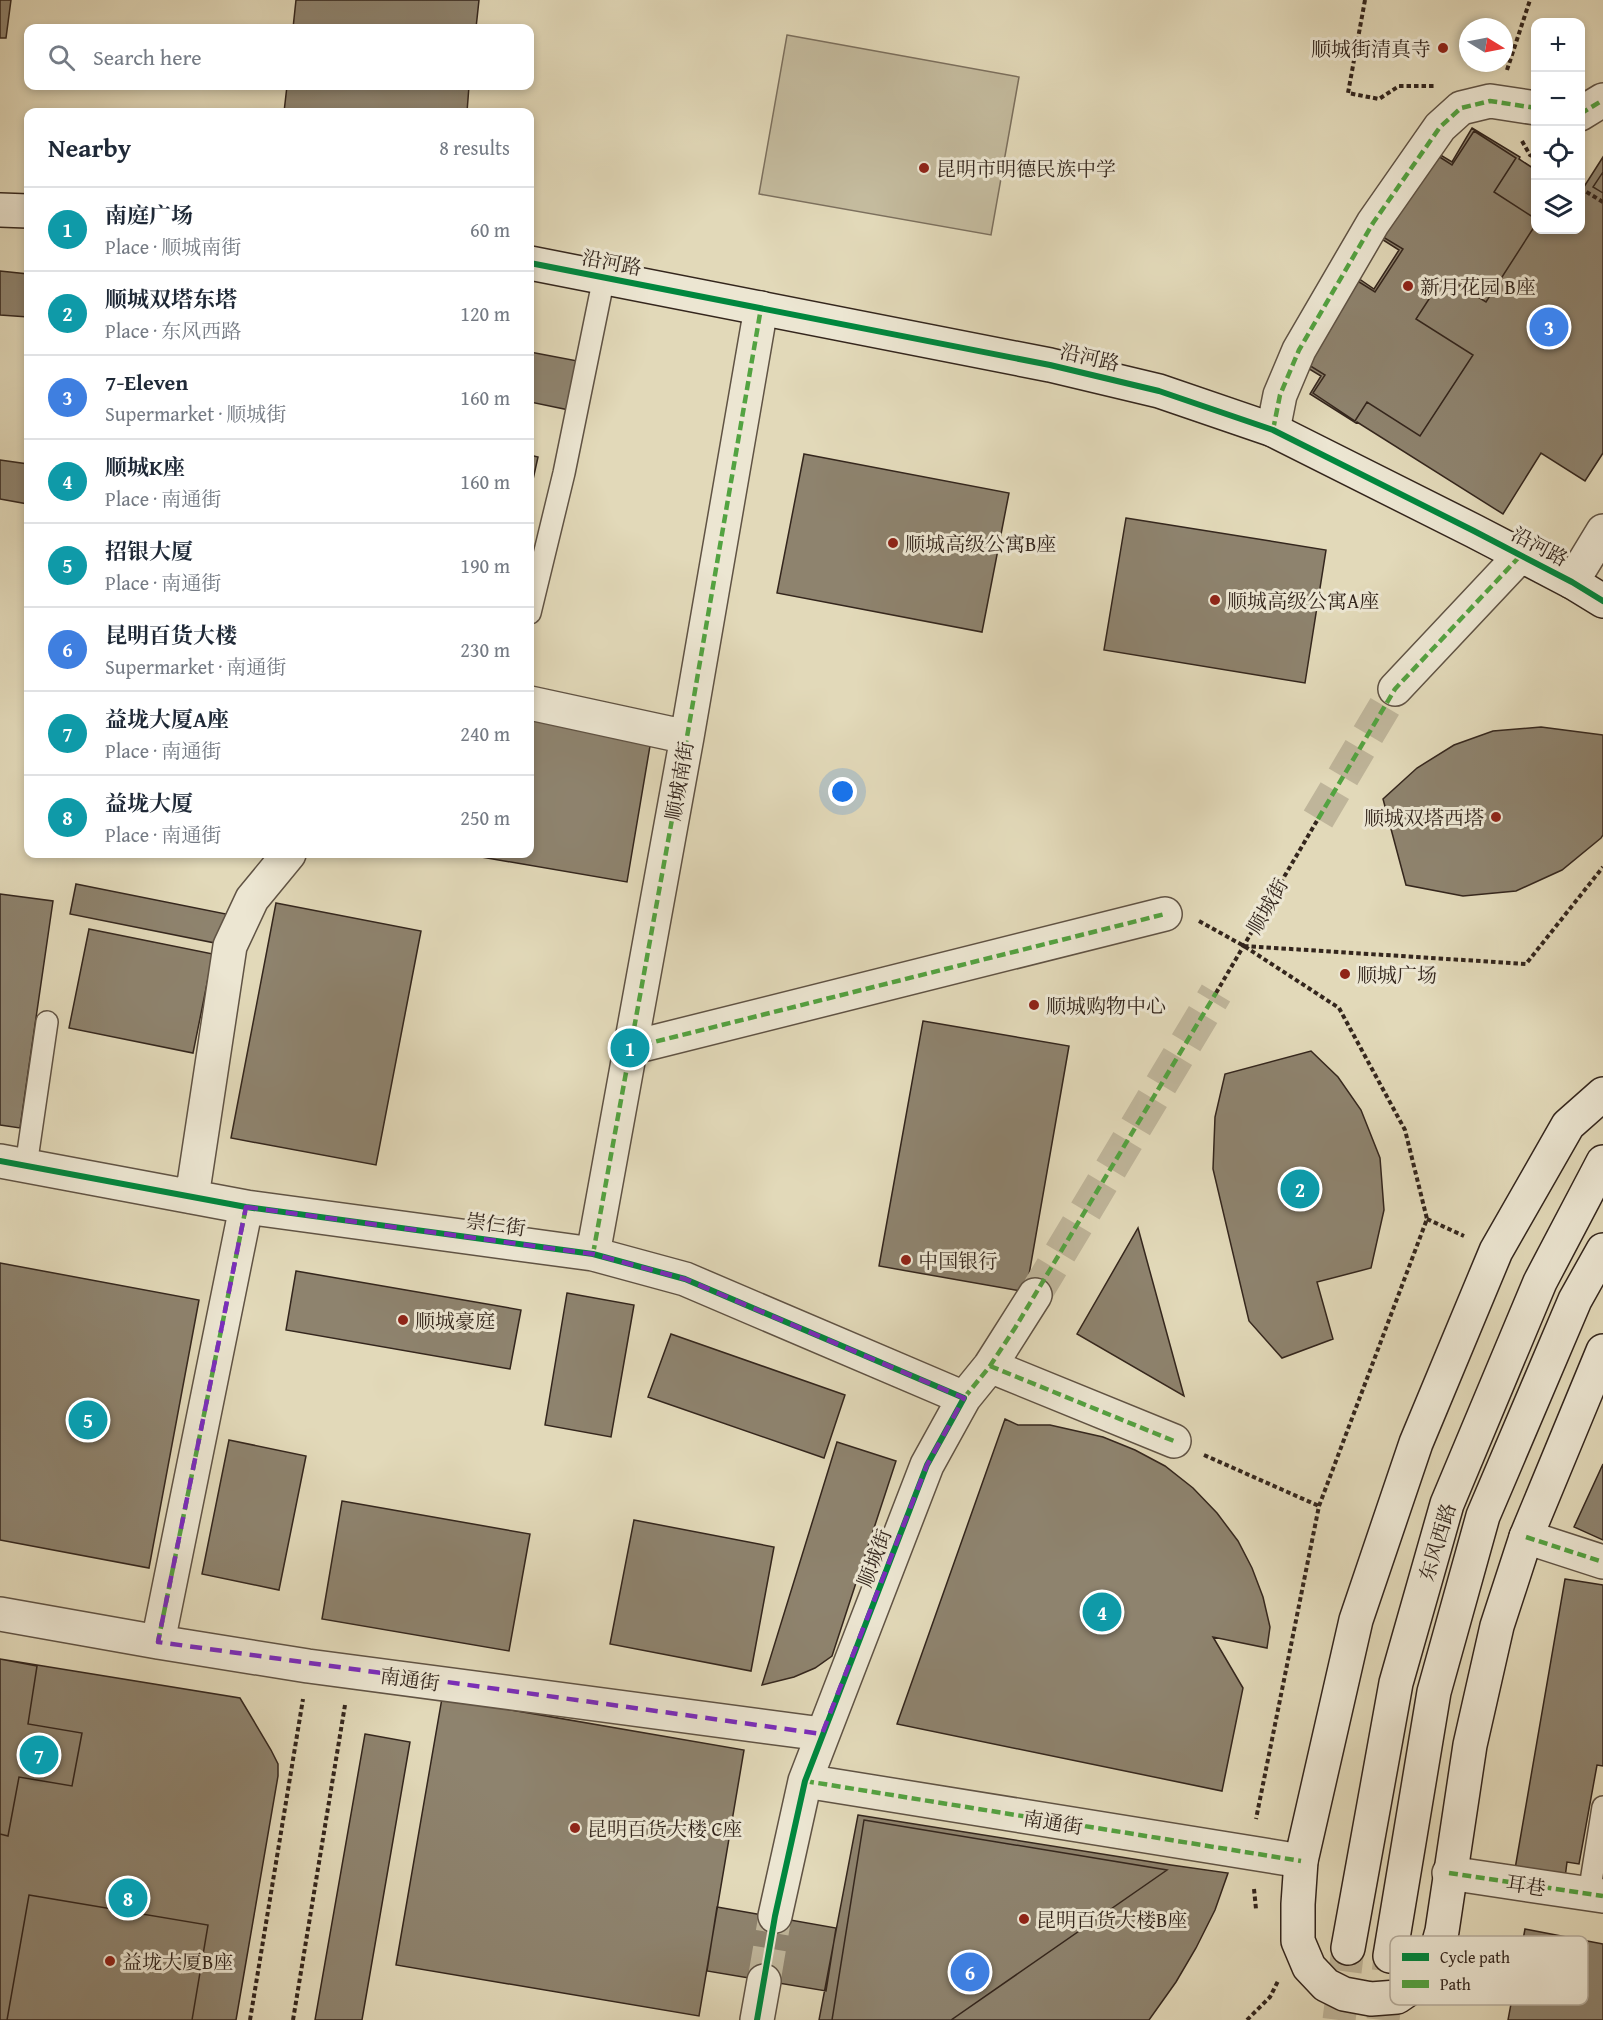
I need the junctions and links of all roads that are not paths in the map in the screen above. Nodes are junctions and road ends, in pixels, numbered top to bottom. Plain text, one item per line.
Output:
1 (1603, 100) edge
2 (1531, 107) edge
3 (1585, 111) edge
4 (0, 210) edge
5 (24, 211) edge
6 (534, 264) edge
7 (604, 278) junction
8 (761, 308) junction
9 (1273, 430) junction
10 (1603, 531) edge
11 (1521, 555) junction
12 (1572, 582) junction
13 (534, 597) edge
14 (1603, 601) edge
15 (1395, 689) tunnel mouth
16 (534, 704) edge
17 (687, 737) junction
18 (286, 858) edge
19 (1165, 914) road end
20 (47, 1022) dead end
21 (630, 1048) junction
22 (1603, 1094) edge
23 (1603, 1162) edge
24 (13, 1164) edge
25 (192, 1197) junction
26 (246, 1207) junction
27 (1603, 1250) edge
28 (593, 1254) junction
29 (1035, 1294) tunnel mouth
30 (1603, 1351) edge
31 (990, 1366) junction
32 (964, 1398) junction
33 (1174, 1441) road end
34 (1526, 1537) junction
35 (1603, 1562) edge
36 (0, 1614) edge
37 (158, 1642) junction
38 (822, 1734) junction
39 (805, 1781) junction
40 (1603, 1807) edge
41 (1301, 1861) junction
42 (1449, 1873) junction
43 (1596, 1895) edge
44 (776, 1916) tunnel mouth
45 (1393, 1936) tunnel mouth
46 (1441, 1936) edge
47 (1348, 1948) tunnel mouth
48 (764, 1981) tunnel mouth
49 (1390, 1998) edge
50 (757, 2020) edge

1 - 3 street
2 - 9 street
4 - 5 street
6 - 7 street, 沿河路
7 - 8 street, 沿河路
7 - 13 lane
8 - 9 street, 沿河路
8 - 17 street, 顺城南街
9 - 11 street, 沿河路
10 - 12 street
11 - 12 street, 沿河路
11 - 15 street
12 - 14 street, 沿河路
16 - 17 street
17 - 21 street, 顺城南街
18 - 25 street
19 - 21 street
20 - 24 lane
21 - 28 street, 顺城南街
22 - 41 street
23 - 47 street, 东风西路
24 - 25 street, 崇仁街
25 - 26 street, 崇仁街
26 - 28 street, 崇仁街
26 - 37 street
27 - 45 street, 东风西路
28 - 32 street, 崇仁街
29 - 31 street, 顺城街
30 - 34 street
31 - 32 street, 顺城街
31 - 33 street
32 - 38 street, 顺城街
34 - 35 street
34 - 42 street
36 - 37 street, 南通街
37 - 38 street, 南通街
38 - 39 street, 顺城街
39 - 41 street, 南通街
39 - 44 street, 顺城街
40 - 43 lane
41 - 49 street
42 - 43 street, 耳巷
42 - 46 street
48 - 50 street

